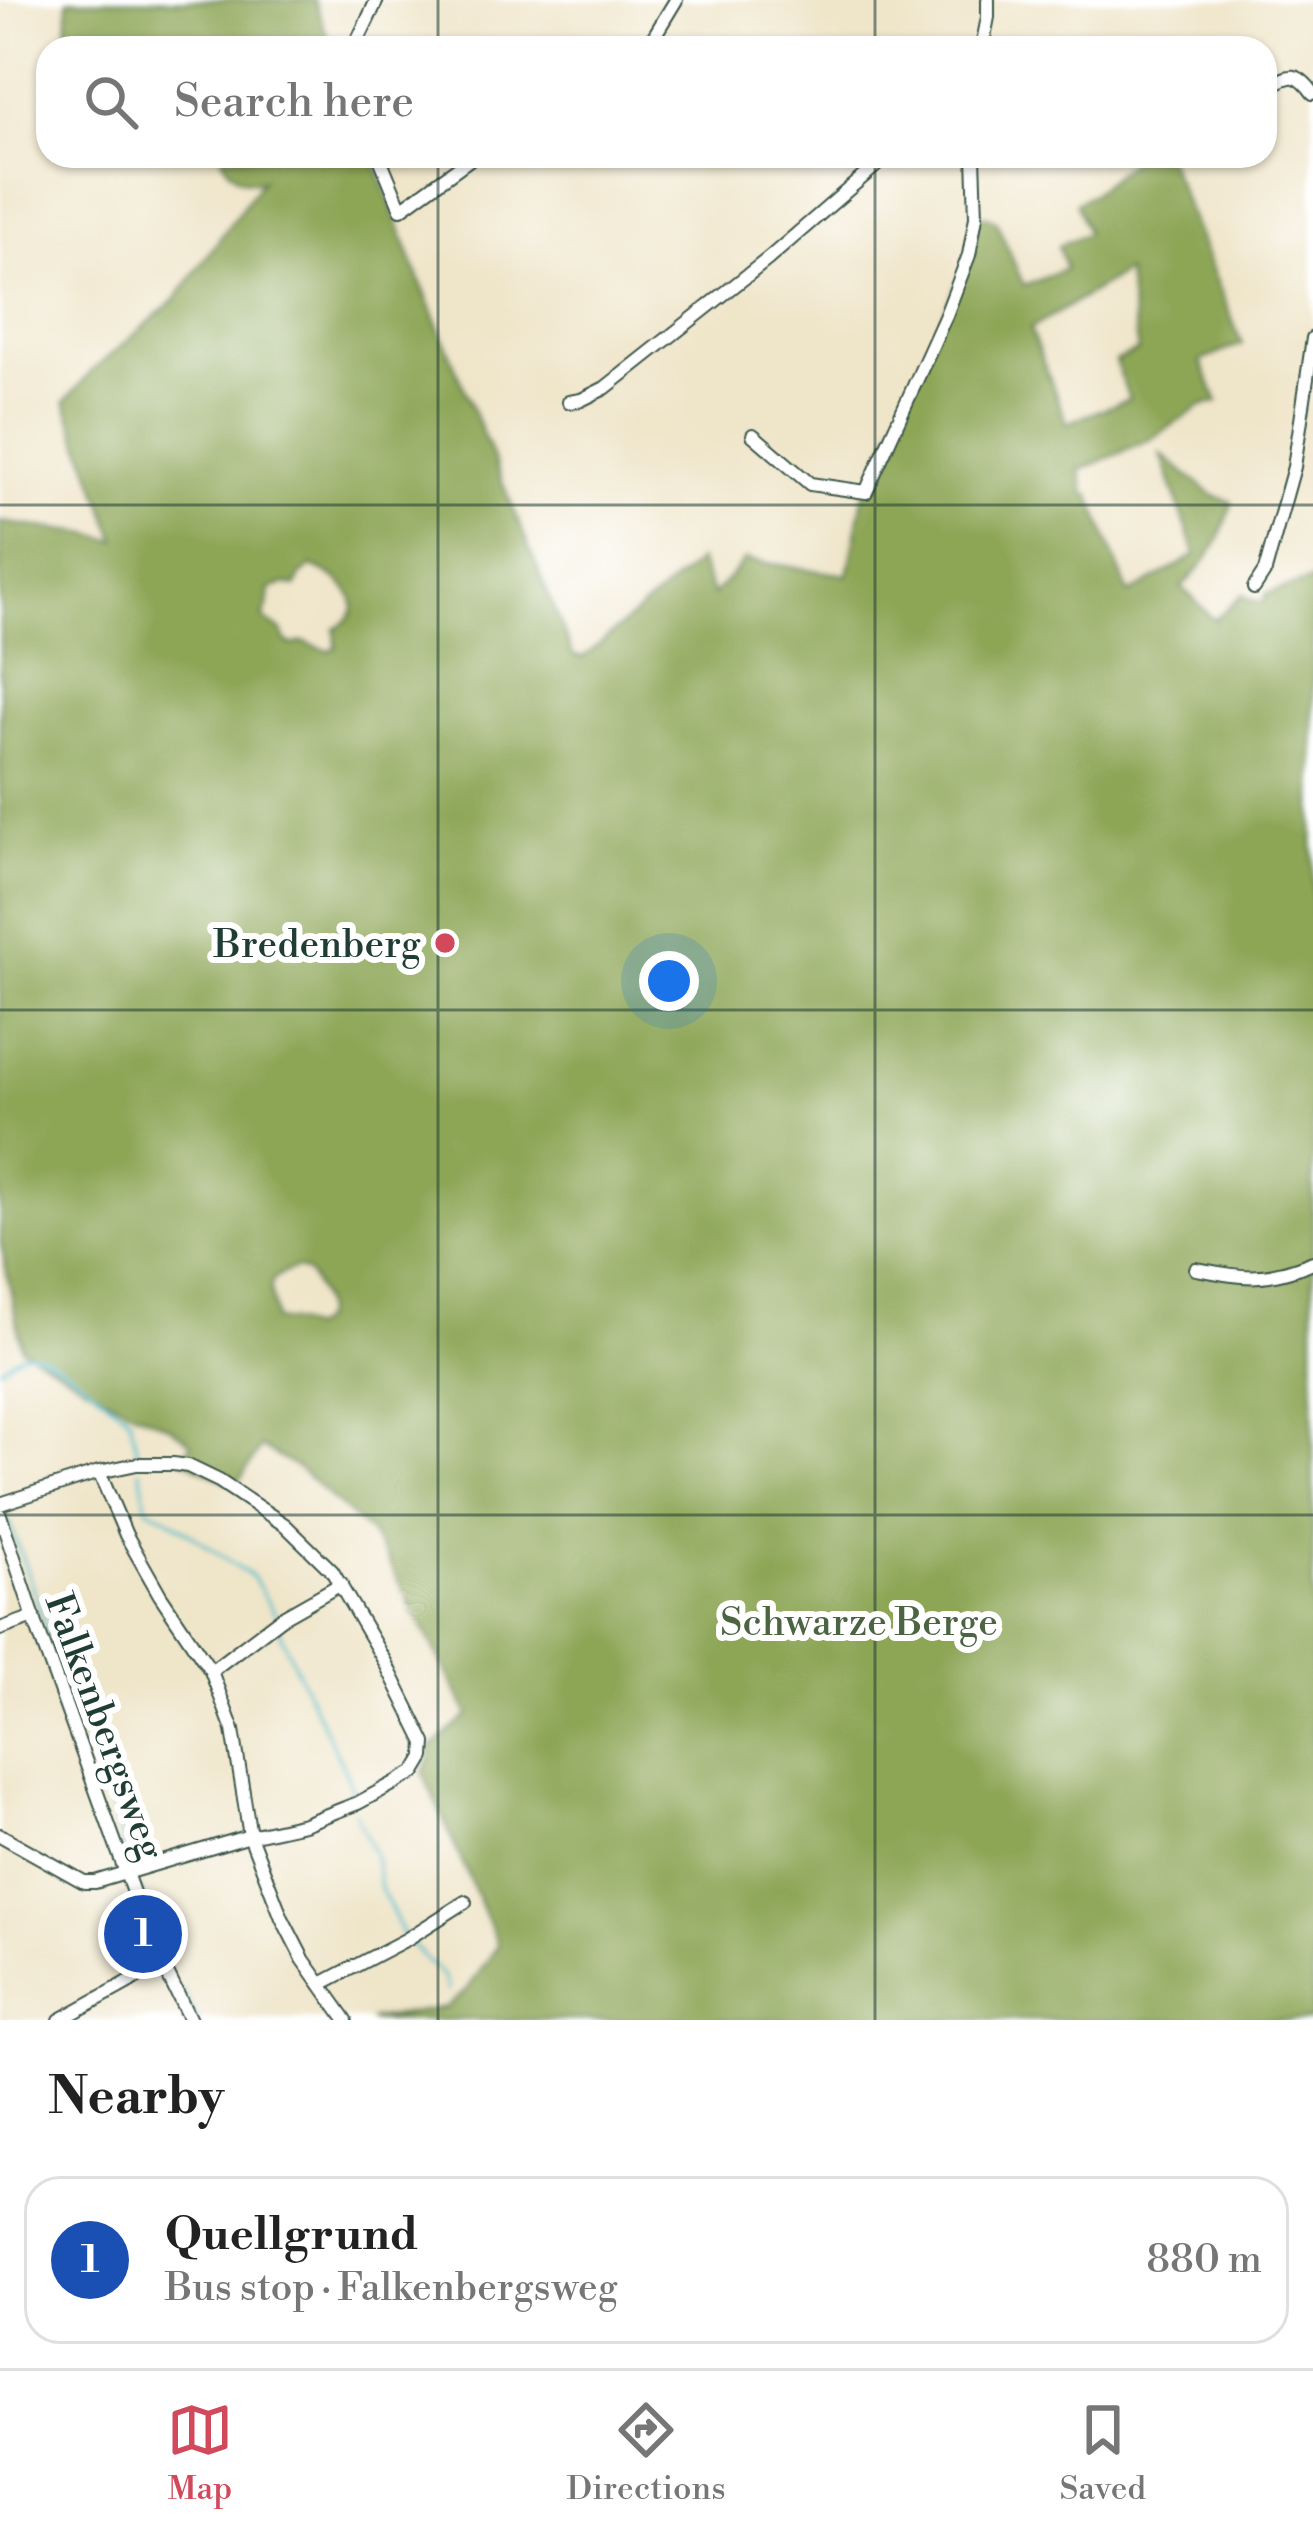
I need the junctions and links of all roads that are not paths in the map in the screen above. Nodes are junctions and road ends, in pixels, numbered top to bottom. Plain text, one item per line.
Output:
1 (377, 0) edge
2 (676, 0) edge
3 (988, 0) edge
4 (360, 36) edge
5 (654, 36) edge
6 (984, 36) edge
7 (1277, 82) edge
8 (1313, 93) edge
9 (384, 168) edge
10 (457, 168) edge
11 (873, 168) edge
12 (974, 168) edge
13 (1313, 338) edge
14 (569, 402) dead end
15 (753, 435) dead end
16 (1254, 588) dead end
17 (1313, 1262) edge
18 (1196, 1269) dead end
19 (99, 1472) junction
20 (0, 1504) edge
21 (0, 1515) edge
22 (341, 1584) junction
23 (34, 1617) junction
24 (0, 1629) edge
25 (211, 1671) junction
26 (0, 1835) edge
27 (250, 1836) junction
28 (127, 1873) junction
29 (465, 1902) dead end
30 (161, 1964) junction
31 (321, 1984) junction
32 (60, 2020) edge
33 (190, 2020) edge
34 (346, 2020) edge

1 - 4 street
2 - 5 street
3 - 6 street
7 - 8 street
9 - 10 street
11 - 14 street
12 - 15 street
13 - 16 street
17 - 18 street
19 - 20 street
19 - 22 street
19 - 25 street
21 - 23 street, Falkenbergsweg
22 - 25 street
22 - 27 street
23 - 24 street
23 - 28 street, Falkenbergsweg
25 - 27 street
26 - 28 street
27 - 28 street
27 - 31 street
28 - 30 street, Falkenbergsweg
29 - 31 street
30 - 32 street
30 - 33 street, Falkenbergsweg
31 - 34 street

